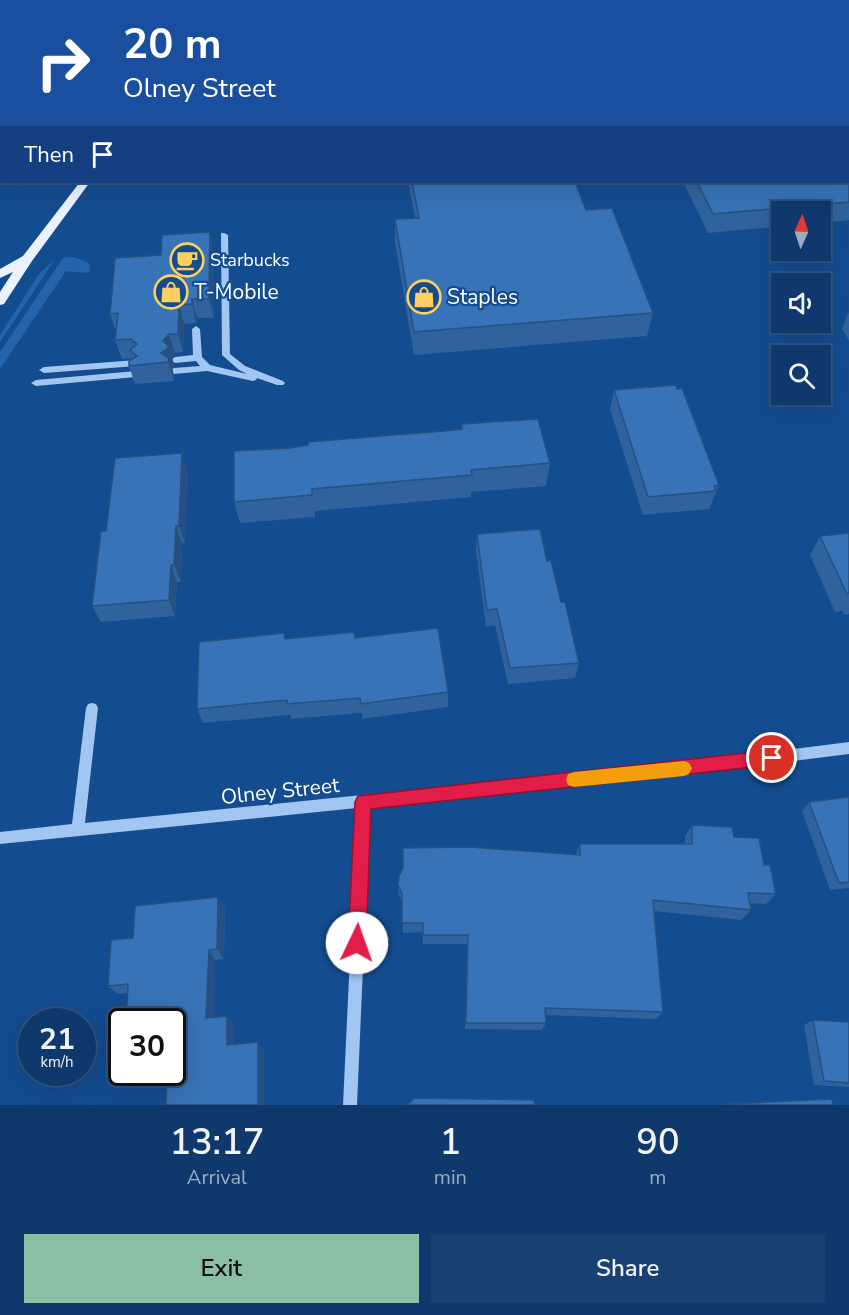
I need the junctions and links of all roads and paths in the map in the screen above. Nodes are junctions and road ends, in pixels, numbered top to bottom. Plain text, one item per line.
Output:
1 (84, 183) edge
2 (225, 235) dead end
3 (27, 259) junction
4 (0, 274) edge
5 (0, 301) edge
6 (196, 330) dead end
7 (198, 358) junction
8 (174, 360) dead end
9 (137, 363) edge
10 (207, 368) junction
11 (44, 370) dead end
12 (174, 371) dead end
13 (136, 374) edge
14 (36, 383) dead end
15 (92, 708) dead end
16 (849, 748) edge
17 (363, 802) junction
18 (78, 830) junction
19 (0, 838) edge
20 (351, 1105) edge

1 - 3 main road
2 - 10 street
3 - 4 main road
3 - 5 main road
6 - 7 street
7 - 8 street
7 - 10 street
9 - 11 street
10 - 12 street
13 - 14 street
15 - 18 street
16 - 17 street, Olney Street
17 - 18 street, Olney Street
17 - 20 street
18 - 19 street, Olney Street

